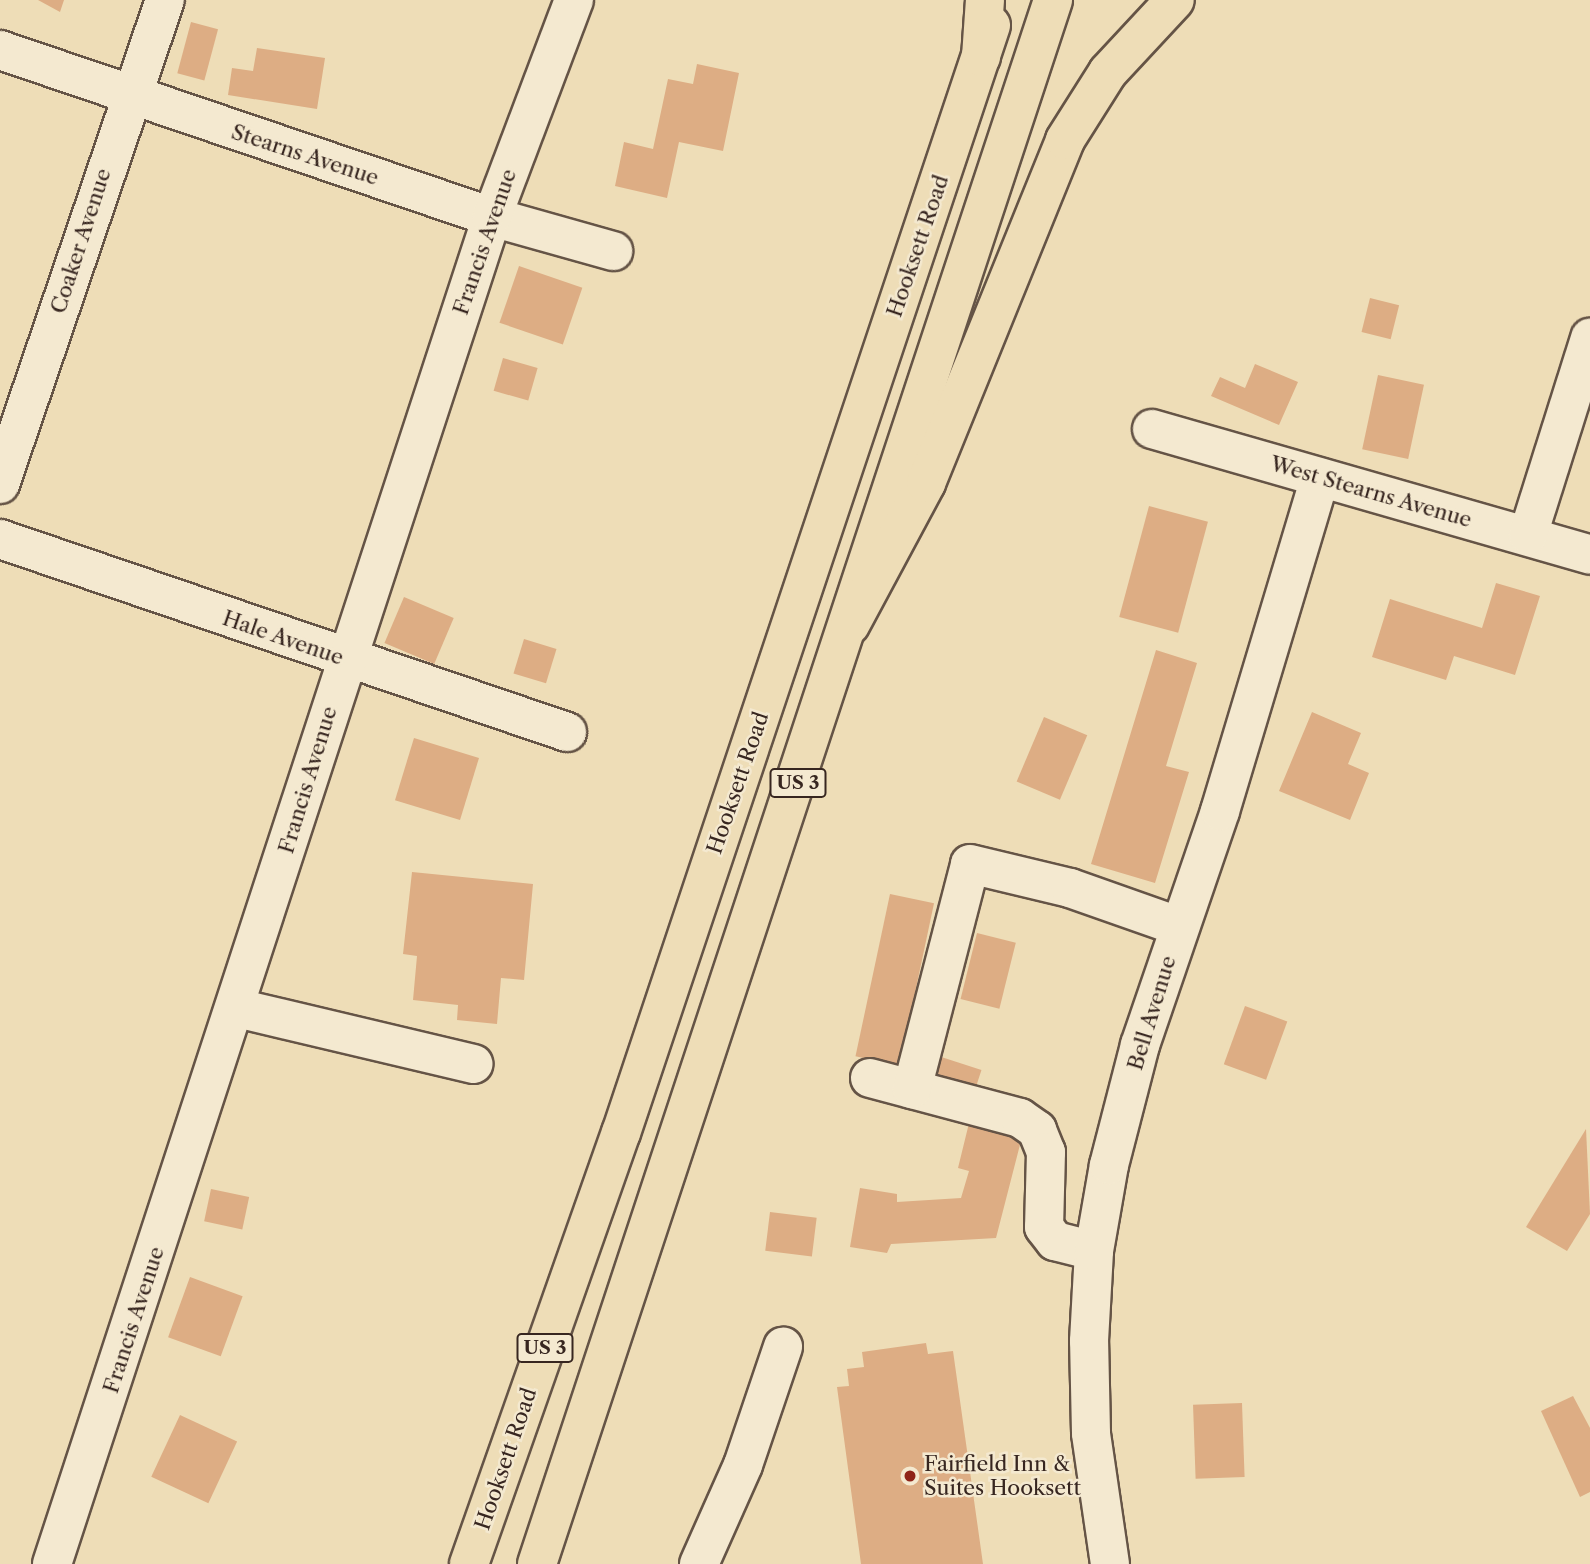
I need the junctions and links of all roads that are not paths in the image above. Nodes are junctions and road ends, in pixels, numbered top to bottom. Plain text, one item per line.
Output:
1 (165, 0) edge
2 (574, 0) edge
3 (985, 0) edge
4 (999, 0) edge
5 (1053, 0) edge
6 (1175, 0) edge
7 (0, 50) edge
8 (981, 57) junction
9 (129, 97) junction
10 (492, 217) junction
11 (613, 251) dead end
12 (1590, 338) edge
13 (1152, 429) dead end
14 (1320, 478) junction
15 (0, 484) edge
16 (1528, 536) junction
17 (0, 539) edge
18 (1590, 555) edge
19 (850, 625) junction
20 (345, 659) junction
21 (567, 732) dead end
22 (1178, 926) junction
23 (237, 1008) junction
24 (473, 1064) dead end
25 (870, 1078) dead end
26 (912, 1089) junction
27 (1094, 1251) junction
28 (783, 1348) dead end
29 (52, 1564) edge
30 (469, 1564) edge
31 (537, 1564) edge
32 (699, 1564) edge
33 (1110, 1564) edge

1 - 9 street, Coaker Avenue
2 - 10 street, Francis Avenue
3 - 8 main road
4 - 8 main road, Hooksett Road / US 3
5 - 19 main road, US 3
6 - 19 main road
7 - 9 street, Stearns Avenue
8 - 30 main road, Hooksett Road / US 3
9 - 10 street, Stearns Avenue
9 - 15 street, Coaker Avenue
10 - 11 street, Stearns Avenue
10 - 20 street, Francis Avenue
12 - 16 street
13 - 14 street, West Stearns Avenue
14 - 16 street, West Stearns Avenue
14 - 22 street, Bell Avenue
16 - 18 street, West Stearns Avenue
17 - 20 street, Hale Avenue
19 - 31 main road, US 3
20 - 21 street, Hale Avenue
20 - 23 street, Francis Avenue
22 - 26 street
22 - 27 street, Bell Avenue
23 - 24 street
23 - 29 street, Francis Avenue
25 - 26 street
26 - 27 street
27 - 33 street, Bell Avenue
28 - 32 street

